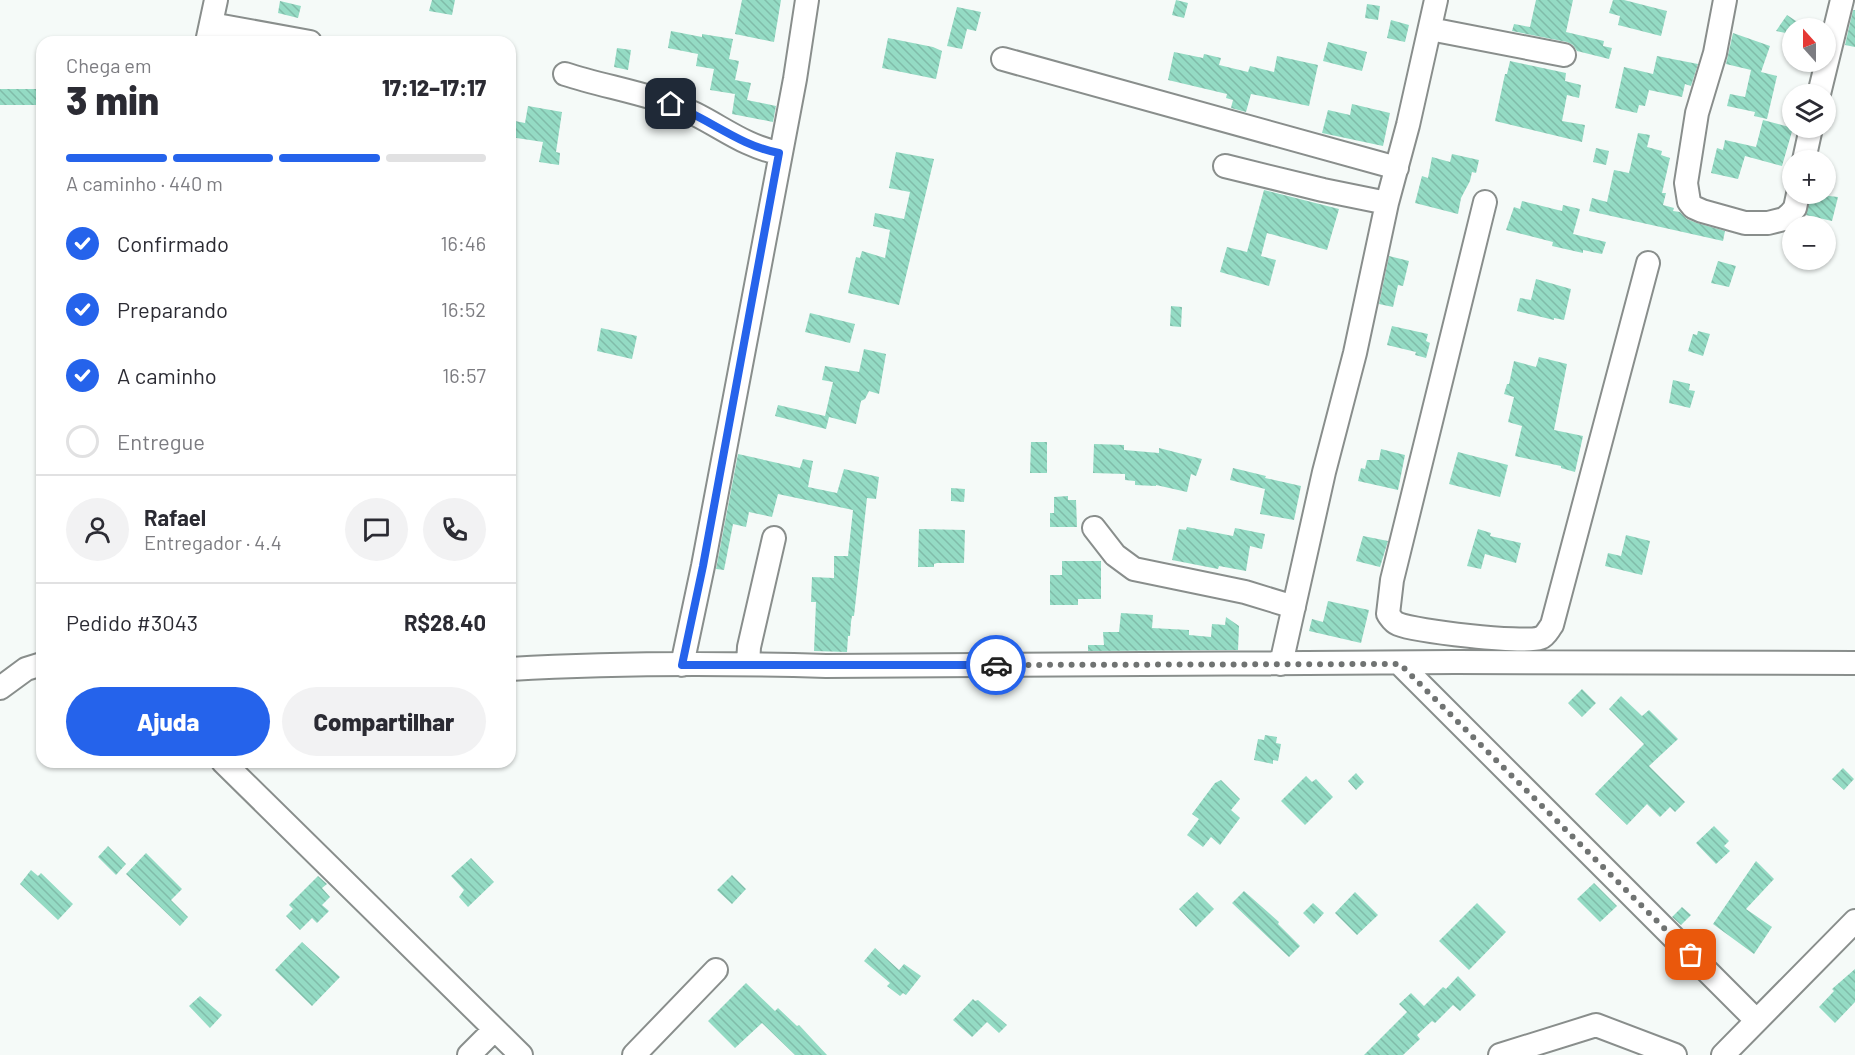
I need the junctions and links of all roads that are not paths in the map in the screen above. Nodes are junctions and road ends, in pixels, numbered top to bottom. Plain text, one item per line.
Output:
1 (216, 0) edge
2 (807, 0) edge
3 (1436, 0) edge
4 (1725, 0) edge
5 (1842, 0) edge
6 (1430, 29) junction
7 (209, 33) edge
8 (243, 36) edge
9 (1564, 55) dead end
10 (1003, 59) dead end
11 (565, 74) dead end
12 (1821, 84) edge
13 (779, 153) junction
14 (1225, 166) dead end
15 (1397, 168) junction
16 (1388, 202) junction
17 (1485, 202) dead end
18 (1796, 204) edge
19 (1648, 263) dead end
20 (1095, 528) dead end
21 (774, 538) dead end
22 (1294, 607) junction
23 (1455, 634) junction
24 (1455, 662) junction
25 (1855, 663) edge
26 (748, 664) junction
27 (1281, 664) junction
28 (1400, 664) junction
29 (682, 665) junction
30 (36, 666) edge
31 (516, 669) edge
32 (0, 688) edge
33 (229, 768) edge
34 (1855, 921) edge
35 (716, 970) dead end
36 (1756, 1020) junction
37 (495, 1030) junction
38 (1731, 1052) edge
39 (469, 1055) edge
40 (520, 1055) edge
41 (634, 1055) edge
42 (1500, 1055) edge
43 (1675, 1055) edge

1 - 7 street
2 - 13 street
3 - 6 street
4 - 18 street
5 - 12 street
6 - 9 street
6 - 15 street
7 - 8 street
10 - 15 street
11 - 13 street
13 - 29 street
14 - 16 street
15 - 16 street
16 - 22 street
17 - 23 street
19 - 23 street
20 - 22 street
21 - 26 street
22 - 27 street
23 - 24 street
24 - 25 street
24 - 28 street
26 - 27 street
26 - 29 street
27 - 28 street
28 - 36 street
29 - 31 street
30 - 32 street
33 - 37 street
34 - 36 street
35 - 41 street
36 - 38 street
37 - 39 street
37 - 40 street
42 - 43 street

